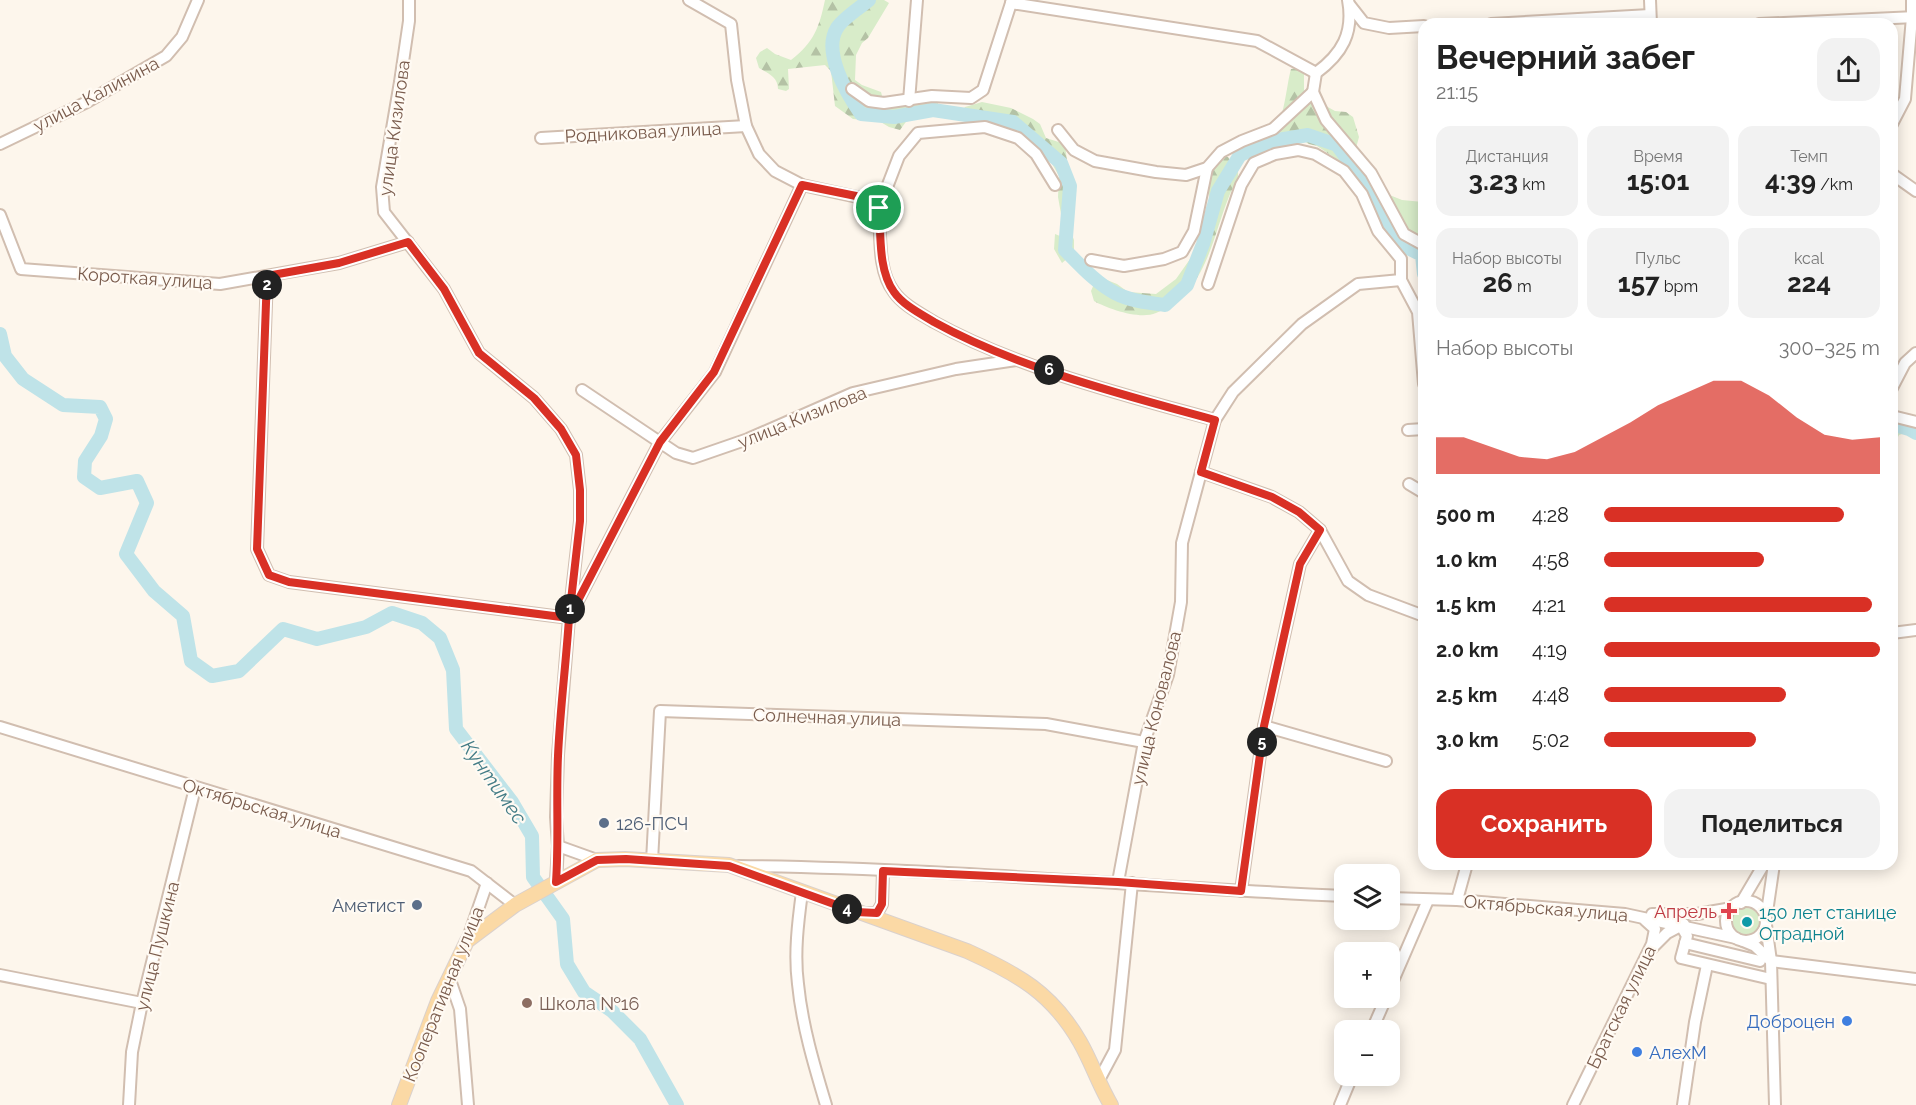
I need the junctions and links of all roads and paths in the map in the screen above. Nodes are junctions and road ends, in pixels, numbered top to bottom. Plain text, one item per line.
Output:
1 (198, 0) edge
2 (409, 0) edge
3 (689, 0) edge
4 (917, 0) edge
5 (1650, 0) edge
6 (1912, 0) edge
7 (1011, 2) edge
8 (1349, 2) edge
9 (1914, 17) edge
10 (1651, 18) edge
11 (1892, 18) edge
12 (1418, 26) edge
13 (1316, 73) junction
14 (852, 89) dead end
15 (1312, 92) junction
16 (1910, 97) edge
17 (909, 101) junction
18 (1898, 115) edge
19 (746, 126) junction
20 (1058, 130) dead end
21 (541, 138) dead end
22 (0, 144) edge
23 (1207, 168) junction
24 (1898, 178) edge
25 (802, 185) junction
26 (1055, 185) dead end
27 (1916, 191) edge
28 (879, 208) junction
29 (0, 215) edge
30 (408, 242) junction
31 (1418, 242) edge
32 (1091, 260) dead end
33 (267, 276) junction
34 (1401, 280) junction
35 (1208, 285) dead end
36 (1418, 312) edge
37 (1916, 353) edge
38 (1018, 360) junction
39 (1898, 376) edge
40 (582, 390) dead end
41 (1898, 418) edge
42 (1215, 420) junction
43 (1916, 422) edge
44 (1418, 429) edge
45 (1408, 430) dead end
46 (660, 442) junction
47 (1201, 472) junction
48 (1409, 484) dead end
49 (1418, 489) edge
50 (1320, 530) junction
51 (1418, 614) edge
52 (569, 618) junction
53 (1916, 630) edge
54 (1898, 632) edge
55 (1264, 726) junction
56 (0, 728) edge
57 (1144, 742) junction
58 (1386, 761) dead end
59 (195, 788) junction
60 (558, 846) junction
61 (597, 860) junction
62 (652, 861) junction
63 (729, 866) junction
64 (800, 866) junction
65 (1465, 870) edge
66 (1760, 870) edge
67 (1773, 870) edge
68 (883, 871) junction
69 (556, 882) junction
70 (1118, 882) junction
71 (487, 883) junction
72 (1132, 883) junction
73 (798, 891) junction
74 (1241, 891) junction
75 (1334, 896) edge
76 (1400, 899) edge
77 (1428, 900) junction
78 (1456, 900) junction
79 (882, 904) junction
80 (515, 905) junction
81 (1736, 905) junction
82 (856, 912) junction
83 (1709, 913) junction
84 (1625, 914) junction
85 (1636, 916) junction
86 (1766, 922) junction
87 (1681, 926) junction
88 (906, 929) junction
89 (1739, 940) junction
90 (467, 941) junction
91 (1685, 943) junction
92 (1648, 952) junction
93 (1766, 961) junction
94 (1400, 965) edge
95 (1707, 965) junction
96 (0, 975) edge
97 (449, 977) junction
98 (1771, 979) junction
99 (1916, 979) edge
100 (142, 1003) junction
101 (1099, 1080) junction
102 (1348, 1086) edge
103 (1110, 1104) edge
104 (129, 1105) edge
105 (399, 1105) edge
106 (468, 1105) edge
107 (825, 1105) edge
108 (1340, 1105) edge
109 (1573, 1105) edge
110 (1683, 1105) edge
111 (1775, 1105) edge

1 - 22 street, улица Калинина
2 - 30 street, улица Кизилова
3 - 19 street
4 - 17 street
5 - 10 street
6 - 9 street
7 - 13 street
7 - 17 street
8 - 12 street
8 - 13 street
9 - 11 street
9 - 16 street
13 - 15 street
14 - 17 street
15 - 23 street
15 - 31 street
16 - 18 street
19 - 21 street, Родниковая улица
19 - 25 street
20 - 23 street
23 - 32 street
24 - 27 street
25 - 28 street
25 - 46 street, улица Кизилова
26 - 28 street
28 - 38 street
29 - 33 street, Короткая улица
30 - 33 street, Короткая улица
30 - 52 street, улица Кизилова
33 - 52 street
34 - 35 street
34 - 36 street
34 - 42 street, улица Коновалова
37 - 39 street
38 - 42 street
38 - 46 street, улица Кизилова
40 - 46 street, улица Кизилова
41 - 43 street
42 - 47 street, улица Коновалова
44 - 45 street
46 - 52 street, улица Кизилова
47 - 50 street
47 - 57 street, улица Коновалова
48 - 49 street
50 - 51 street
50 - 55 street
52 - 60 street, улица Кизилова
53 - 54 street
55 - 58 street
55 - 74 street
56 - 59 street, Октябрьская улица
57 - 62 street, Солнечная улица
57 - 70 street, улица Коновалова
59 - 71 street, Октябрьская улица
59 - 100 street, улица Пушкина
60 - 61 street
60 - 69 street, улица Кизилова
61 - 62 main road
61 - 69 main road
62 - 63 main road
63 - 64 street
63 - 73 main road
64 - 68 street
64 - 73 street
65 - 78 street
66 - 81 street
67 - 86 street
68 - 70 street
68 - 79 street
69 - 80 main road
70 - 72 street
71 - 80 street, Октябрьская улица
71 - 90 street, Кооперативная улица
72 - 74 street
72 - 101 street
73 - 82 main road
73 - 107 street
74 - 75 street
76 - 77 street, Октябрьская улица
77 - 78 street, Октябрьская улица
77 - 94 street
78 - 84 street, Октябрьская улица
79 - 82 street
79 - 88 street
80 - 90 main road
81 - 83 street
81 - 86 street
81 - 89 street
82 - 88 main road
83 - 84 street
83 - 87 street
84 - 85 street, Октябрьская улица
85 - 87 street, Октябрьская улица
85 - 92 street, Братская улица
86 - 89 street
86 - 93 street
87 - 89 street, Октябрьская улица
87 - 91 street
87 - 92 street
88 - 101 main road
89 - 93 street
90 - 97 main road, Кооперативная улица
91 - 93 street
91 - 95 street
92 - 109 street, Братская улица
93 - 98 street
93 - 99 street
95 - 98 street
95 - 110 street
96 - 100 street
97 - 105 main road, Кооперативная улица
97 - 106 street
98 - 111 street
100 - 104 street, улица Пушкина
101 - 103 main road
102 - 108 street

